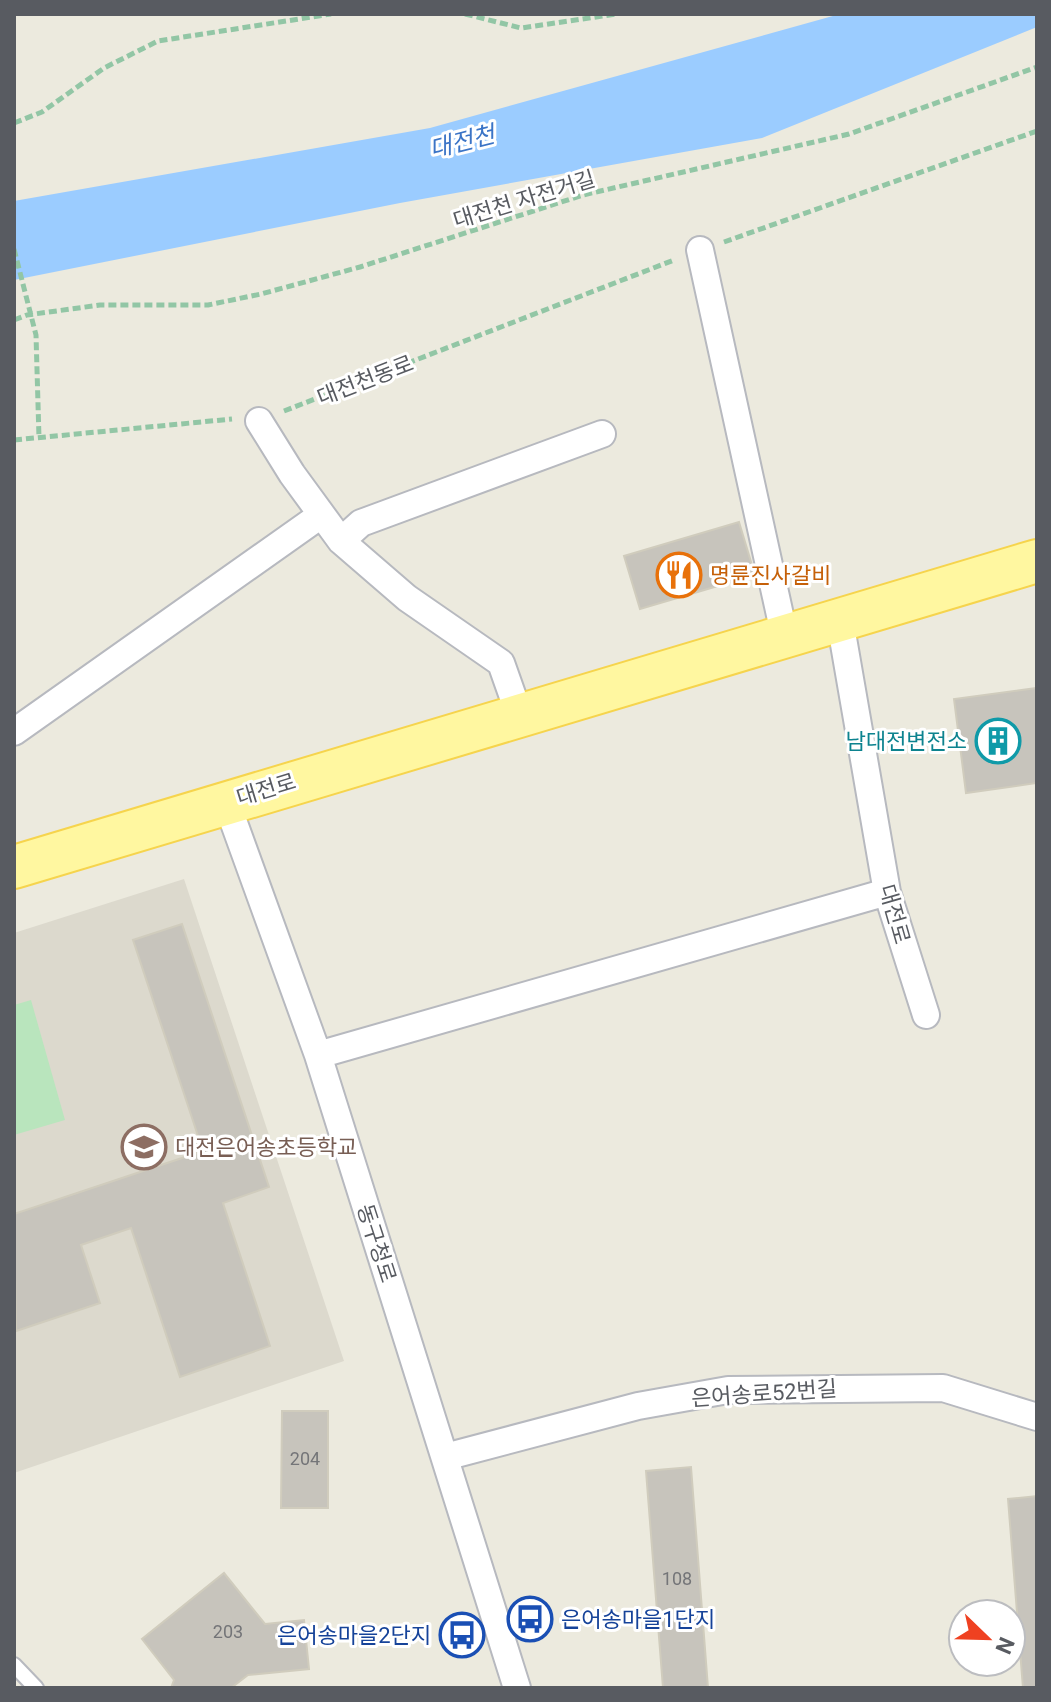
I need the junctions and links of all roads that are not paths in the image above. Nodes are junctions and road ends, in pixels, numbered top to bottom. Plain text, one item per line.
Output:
1 (700, 250) road end
2 (259, 421) road end
3 (602, 434) dead end
4 (321, 515) junction
5 (341, 541) junction
6 (1037, 561) edge
7 (840, 621) junction
8 (785, 638) junction
9 (519, 714) junction
10 (14, 732) edge
11 (226, 801) junction
12 (14, 867) edge
13 (887, 892) junction
14 (926, 1015) dead end
15 (318, 1055) junction
16 (1037, 1417) edge
17 (445, 1457) junction
18 (14, 1665) edge
19 (36, 1688) edge
20 (517, 1688) edge

1 - 8 street
2 - 4 street
3 - 5 street
4 - 5 street
4 - 10 street
5 - 9 street
6 - 7 main road, 대전로
7 - 8 main road, 대전로
7 - 13 street, 대전로
8 - 9 main road, 대전로
9 - 11 main road, 대전로
11 - 12 main road, 대전로
11 - 15 street, 동구청로
13 - 14 street, 대전로
13 - 15 street
15 - 17 street, 동구청로
16 - 17 street, 은어송로52번길
17 - 20 street, 동구청로
18 - 19 lane

